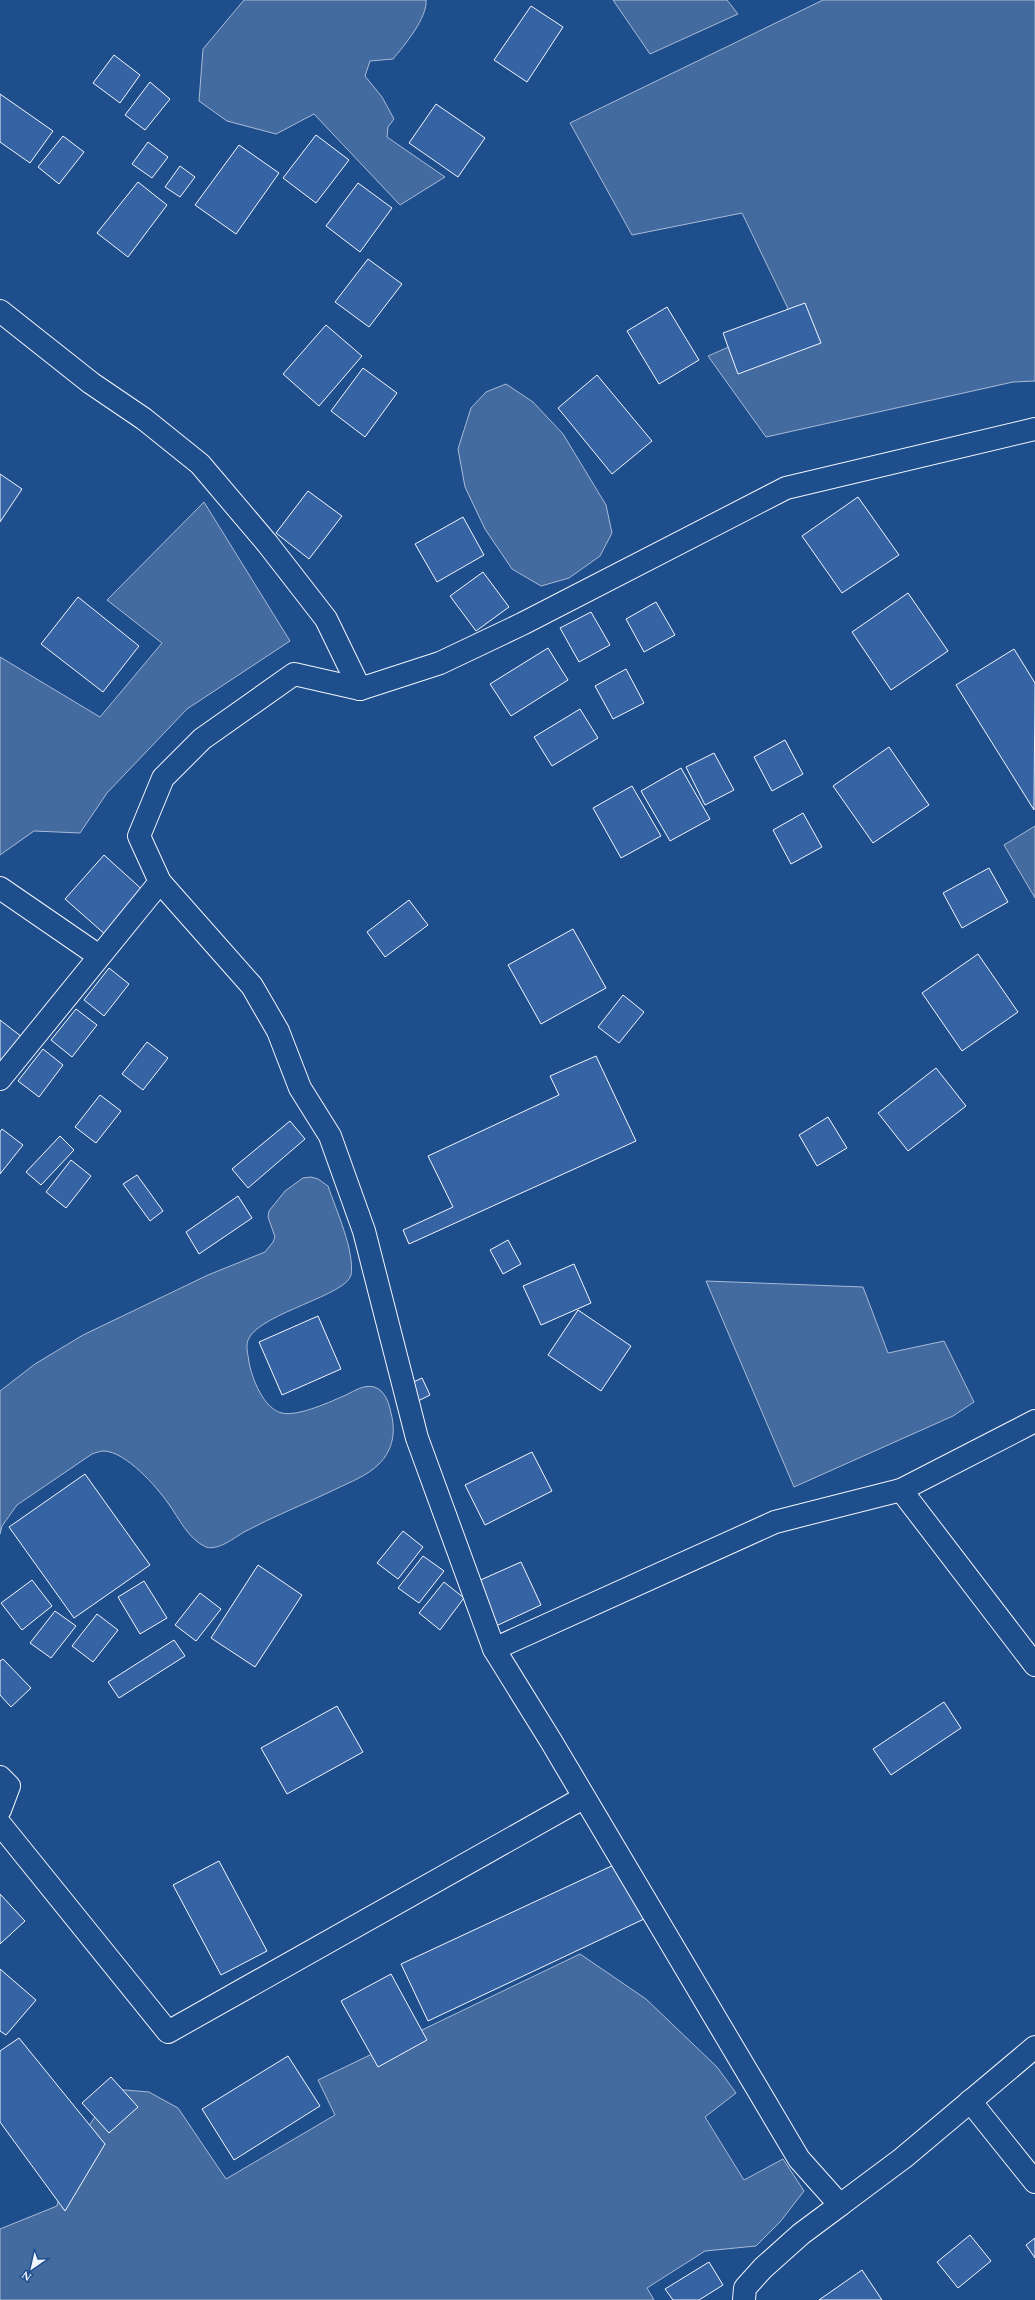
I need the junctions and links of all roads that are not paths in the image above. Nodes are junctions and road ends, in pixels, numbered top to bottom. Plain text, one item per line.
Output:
1 (0, 310) edge
2 (1035, 429) edge
3 (360, 690) junction
4 (160, 882) junction
5 (0, 888) edge
6 (99, 956) junction
7 (0, 1079) edge
8 (1035, 1420) edge
9 (901, 1490) junction
10 (494, 1649) junction
11 (1035, 1665) edge
12 (0, 1777) edge
13 (583, 1798) junction
14 (0, 1810) edge
15 (0, 1824) edge
16 (1035, 2047) edge
17 (970, 2102) junction
18 (1035, 2182) edge
19 (840, 2205) junction
20 (744, 2300) edge

1 - 3 street
2 - 3 street
3 - 4 street
4 - 6 street
4 - 10 street
5 - 6 street
6 - 7 street
8 - 9 street
9 - 10 street
9 - 11 street
10 - 13 street
12 - 14 street
13 - 15 street
13 - 19 street
16 - 17 street
17 - 18 street
17 - 19 street
19 - 20 street

